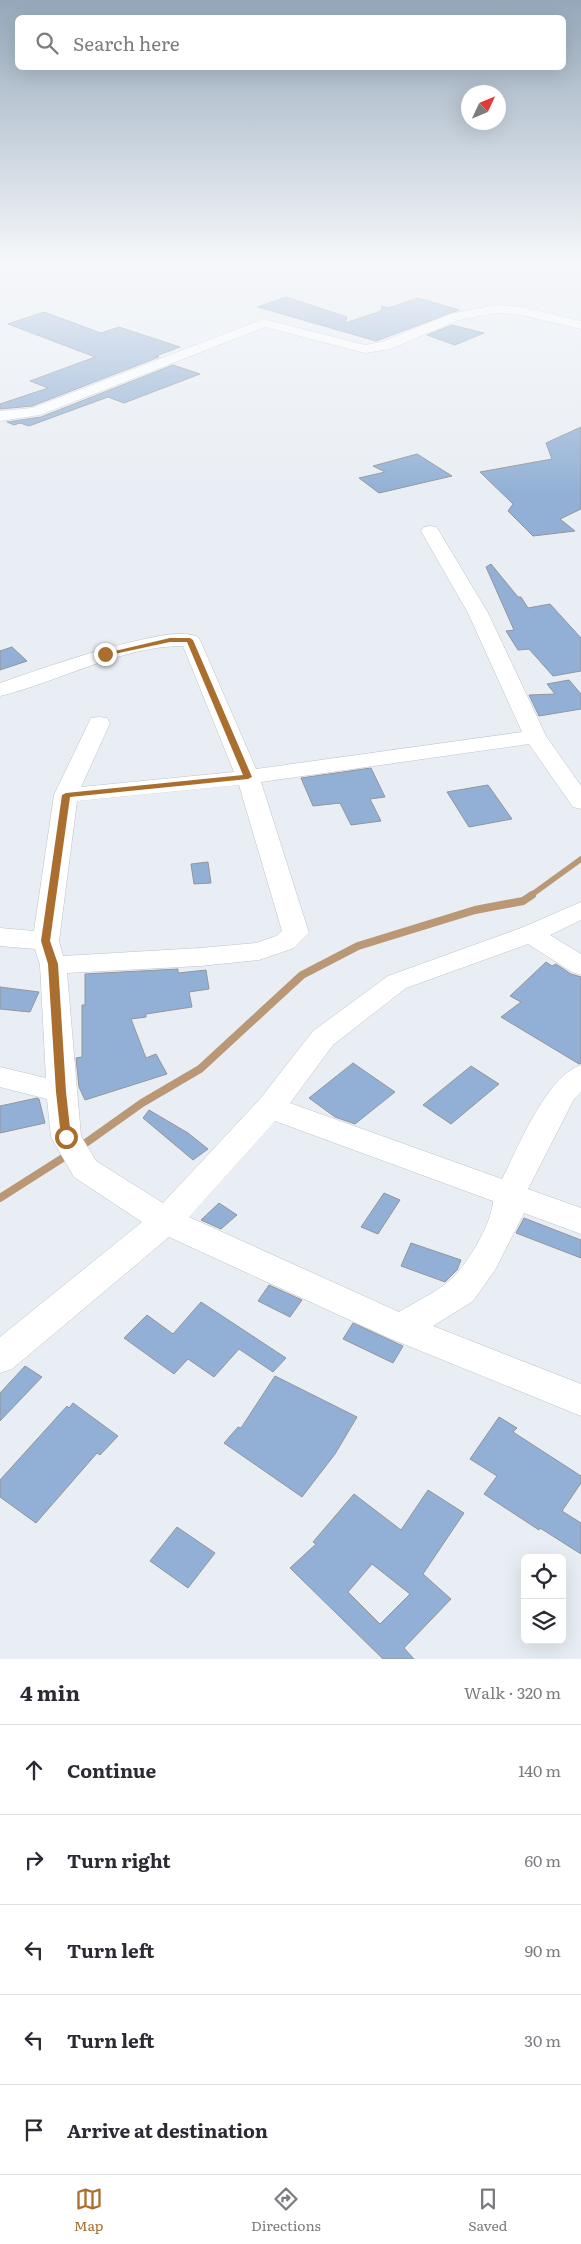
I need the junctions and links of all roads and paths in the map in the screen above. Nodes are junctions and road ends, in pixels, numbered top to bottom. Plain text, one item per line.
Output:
1 (227, 337) edge
2 (320, 337) edge
3 (406, 337) edge
4 (0, 416) edge
5 (430, 531) dead end
6 (0, 690) edge
7 (99, 722) dead end
8 (535, 737) junction
9 (248, 777) junction
10 (66, 795) junction
11 (581, 802) edge
12 (581, 910) edge
13 (530, 934) junction
14 (0, 937) edge
15 (49, 953) junction
16 (581, 966) edge
17 (581, 1075) edge
18 (0, 1077) edge
19 (61, 1092) junction
20 (270, 1107) junction
21 (509, 1195) junction
22 (166, 1221) junction
23 (581, 1221) edge
24 (401, 1328) junction
25 (0, 1358) edge
26 (581, 1400) edge

1 - 4 street
2 - 3 street
5 - 8 street
6 - 9 street
7 - 10 street
8 - 9 street
8 - 11 street
9 - 10 street
9 - 15 street
10 - 15 street
12 - 13 street
13 - 16 street
13 - 20 street
14 - 15 street
15 - 19 street
17 - 21 street
18 - 19 street
19 - 22 street
20 - 21 street
20 - 22 street
21 - 23 street
21 - 24 street
22 - 24 street
22 - 25 street
24 - 26 street

